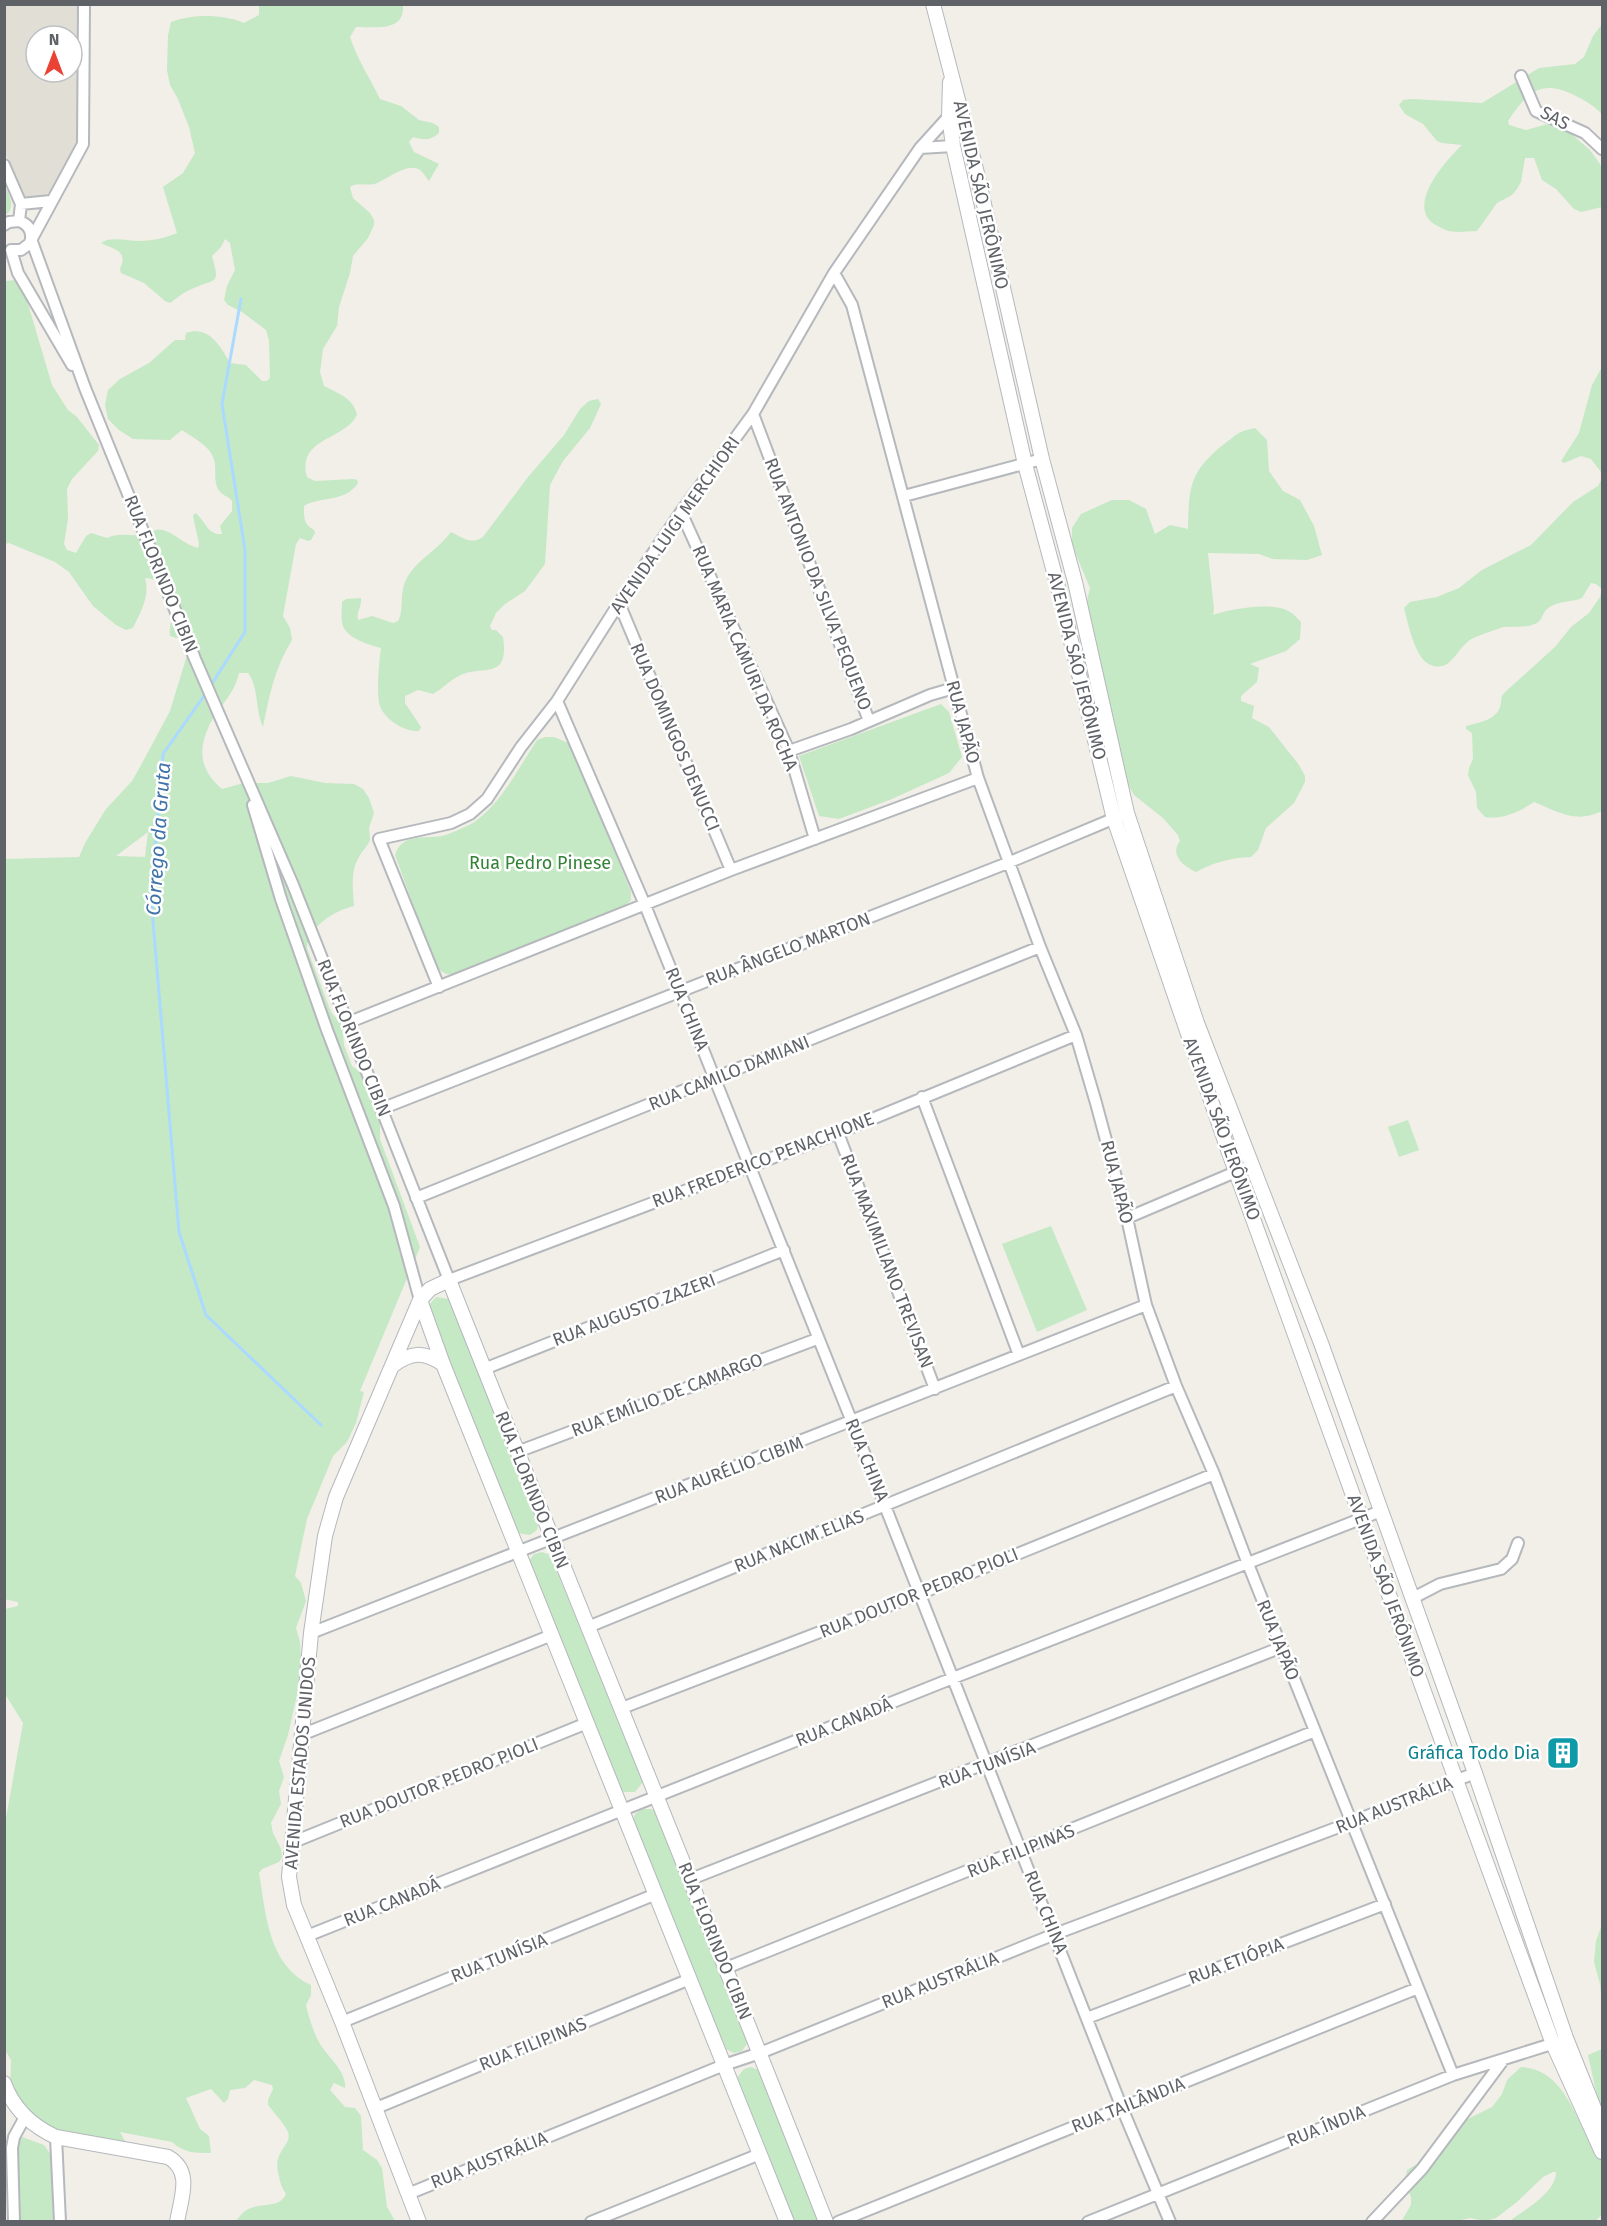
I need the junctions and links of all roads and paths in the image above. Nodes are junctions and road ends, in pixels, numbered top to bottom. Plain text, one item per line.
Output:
1 (84, 4) edge
2 (933, 4) edge
3 (950, 74) junction
4 (1521, 76) dead end
5 (949, 116) junction
6 (953, 146) junction
7 (920, 148) junction
8 (1602, 149) edge
9 (4, 165) edge
10 (976, 169) junction
11 (51, 201) junction
12 (21, 204) junction
13 (23, 223) junction
14 (4, 225) edge
15 (31, 239) junction
16 (8, 248) edge
17 (4, 261) edge
18 (18, 273) junction
19 (834, 273) junction
20 (4, 274) edge
21 (85, 388) junction
22 (753, 414) junction
23 (1042, 459) junction
24 (1025, 464) junction
25 (904, 496) junction
26 (681, 512) junction
27 (619, 603) junction
28 (1080, 605) junction
29 (1064, 610) junction
30 (954, 688) junction
31 (557, 701) junction
32 (869, 721) junction
33 (789, 751) junction
34 (239, 759) junction
35 (978, 778) junction
36 (1121, 816) junction
37 (815, 839) junction
38 (1010, 862) junction
39 (730, 870) junction
40 (645, 905) junction
41 (1040, 947) junction
42 (439, 987) junction
43 (680, 992) junction
44 (347, 1023) junction
45 (1076, 1035) junction
46 (715, 1080) junction
47 (922, 1097) junction
48 (381, 1109) junction
49 (838, 1133) junction
50 (1252, 1165) junction
51 (750, 1166) junction
52 (1236, 1170) junction
53 (416, 1198) junction
54 (1127, 1218) junction
55 (784, 1250) junction
56 (449, 1280) junction
57 (420, 1300) junction
58 (1146, 1305) junction
59 (817, 1339) junction
60 (1019, 1355) junction
61 (443, 1364) junction
62 (392, 1366) junction
63 (484, 1369) junction
64 (1176, 1386) junction
65 (935, 1389) junction
66 (852, 1422) junction
67 (517, 1452) junction
68 (1214, 1474) junction
69 (885, 1506) junction
70 (1382, 1511) junction
71 (1362, 1519) junction
72 (551, 1539) junction
73 (1518, 1543) dead end
74 (518, 1551) junction
75 (1248, 1564) junction
76 (919, 1594) junction
77 (1413, 1598) junction
78 (588, 1627) junction
79 (311, 1633) junction
80 (552, 1635) junction
81 (1282, 1647) junction
82 (953, 1678) junction
83 (622, 1708) junction
84 (587, 1724) junction
85 (1315, 1731) junction
86 (301, 1735) junction
87 (988, 1765) junction
88 (1475, 1773) junction
89 (1456, 1780) junction
90 (657, 1797) junction
91 (622, 1809) junction
92 (1352, 1822) junction
93 (291, 1843) junction
94 (1021, 1851) junction
95 (691, 1880) junction
96 (656, 1894) junction
97 (1385, 1904) junction
98 (1055, 1934) junction
99 (307, 1936) junction
100 (726, 1968) junction
101 (690, 1979) junction
102 (1418, 1988) junction
103 (1087, 2018) junction
104 (342, 2022) junction
105 (1560, 2041) junction
106 (760, 2053) junction
107 (1504, 2058) junction
108 (724, 2064) junction
109 (1453, 2074) junction
110 (4, 2083) edge
111 (376, 2108) junction
112 (1122, 2108) junction
113 (25, 2117) junction
114 (1602, 2128) edge
115 (56, 2137) junction
116 (1602, 2152) edge
117 (760, 2154) junction
118 (1158, 2193) junction
119 (408, 2194) junction
120 (14, 2222) edge
121 (60, 2222) edge
122 (177, 2222) edge
123 (419, 2222) edge
124 (591, 2222) edge
125 (787, 2222) edge
126 (826, 2222) edge
127 (838, 2222) edge
128 (1088, 2222) edge
129 (1170, 2222) edge
130 (1372, 2222) edge

1 - 11 street
2 - 3 street, AVENIDA SÃO JERÔNIMO
3 - 5 street, AVENIDA SÃO JERÔNIMO
3 - 10 street, AVENIDA SÃO JERÔNIMO
4 - 8 street, SAS
5 - 6 street, AVENIDA SÃO JERÔNIMO
5 - 7 street, AVENIDA LUIGI MERCHIORI
5 - 10 street
6 - 7 street
6 - 24 street, AVENIDA SÃO JERÔNIMO
7 - 19 street, AVENIDA LUIGI MERCHIORI
9 - 12 street
10 - 23 street, AVENIDA SÃO JERÔNIMO
11 - 12 street
11 - 13 street
11 - 15 street
12 - 13 street, RUA FLORINDO CIBIN
13 - 14 street
13 - 15 street, RUA FLORINDO CIBIN
15 - 16 street
15 - 21 street, RUA FLORINDO CIBIN
16 - 17 street
16 - 18 street, RUA FLORINDO CIBIN
18 - 20 street
18 - 21 street, RUA FLORINDO CIBIN
19 - 22 street, AVENIDA LUIGI MERCHIORI
19 - 25 street, RUA JAPÃO
21 - 34 street, RUA FLORINDO CIBIN
22 - 26 street, AVENIDA LUIGI MERCHIORI
22 - 32 street, RUA ANTONIO DA SILVA PEQUENO
23 - 24 street
23 - 28 street, AVENIDA SÃO JERÔNIMO
24 - 25 street
24 - 29 street, AVENIDA SÃO JERÔNIMO
25 - 30 street, RUA JAPÃO
26 - 27 street, AVENIDA LUIGI MERCHIORI
26 - 33 street, RUA MARIA CAMURI DA ROCHA
27 - 31 street, AVENIDA LUIGI MERCHIORI
27 - 39 street, RUA DOMINGOS DENUCCI
28 - 29 street
28 - 36 street, AVENIDA SÃO JERÔNIMO
29 - 36 street, AVENIDA SÃO JERÔNIMO
30 - 32 street
30 - 35 street, RUA JAPÃO
31 - 40 street, RUA CHINA
31 - 42 street, AVENIDA LUIGI MERCHIORI
32 - 33 street
33 - 37 street, RUA MARIA CAMURI DA ROCHA
34 - 44 street, RUA FLORINDO CIBIN
34 - 57 street, RUA FLORINDO CIBIN
35 - 37 street
35 - 38 street, RUA JAPÃO
36 - 38 street, RUA ÂNGELO MARTON
36 - 50 street, AVENIDA SÃO JERÔNIMO
36 - 52 street, AVENIDA SÃO JERÔNIMO
37 - 39 street
38 - 41 street, RUA JAPÃO
38 - 43 street, RUA ÂNGELO MARTON
39 - 40 street
40 - 42 street
40 - 43 street, RUA CHINA
41 - 45 street, RUA JAPÃO
41 - 46 street, RUA CAMILO DAMIANI
42 - 44 street
43 - 46 street, RUA CHINA
43 - 48 street, RUA ÂNGELO MARTON
44 - 48 street, RUA FLORINDO CIBIN
45 - 47 street, RUA FREDERICO PENACHIONE
45 - 54 street, RUA JAPÃO
46 - 51 street, RUA CHINA
46 - 53 street, RUA CAMILO DAMIANI
47 - 49 street, RUA FREDERICO PENACHIONE
47 - 60 street
48 - 53 street, RUA FLORINDO CIBIN
49 - 51 street, RUA FREDERICO PENACHIONE
49 - 65 street, RUA MAXIMILIANO TREVISAN
50 - 52 street
50 - 70 street, AVENIDA SÃO JERÔNIMO
51 - 55 street, RUA CHINA
51 - 56 street, RUA FREDERICO PENACHIONE
52 - 54 street
52 - 71 street, AVENIDA SÃO JERÔNIMO
53 - 56 street, RUA FLORINDO CIBIN
54 - 58 street, RUA JAPÃO
55 - 59 street, RUA CHINA
55 - 63 street, RUA AUGUSTO ZAZERI
56 - 57 street
56 - 63 street, RUA FLORINDO CIBIN
57 - 61 street, RUA FLORINDO CIBIN
57 - 62 street, AVENIDA ESTADOS UNIDOS
58 - 60 street, RUA AURÉLIO CIBIM
58 - 64 street, RUA JAPÃO
59 - 66 street, RUA CHINA
59 - 67 street, RUA EMÍLIO DE CAMARGO
60 - 65 street, RUA AURÉLIO CIBIM
61 - 62 street
61 - 74 street, RUA FLORINDO CIBIN
62 - 79 street, AVENIDA ESTADOS UNIDOS
63 - 67 street, RUA FLORINDO CIBIN
64 - 68 street, RUA JAPÃO
64 - 69 street, RUA NACIM ELIAS
65 - 66 street, RUA AURÉLIO CIBIM
66 - 69 street, RUA CHINA
66 - 72 street, RUA AURÉLIO CIBIM
67 - 72 street, RUA FLORINDO CIBIN
68 - 75 street, RUA JAPÃO
68 - 76 street, RUA DOUTOR PEDRO PIOLI
69 - 76 street, RUA CHINA
69 - 78 street, RUA NACIM ELIAS
70 - 71 street, RUA CANADÁ
70 - 77 street, AVENIDA SÃO JERÔNIMO
71 - 75 street, RUA CANADÁ
71 - 89 street, AVENIDA SÃO JERÔNIMO
72 - 74 street, RUA AURÉLIO CIBIM
72 - 78 street, RUA FLORINDO CIBIN
73 - 77 street
74 - 79 street, RUA AURÉLIO CIBIM
74 - 80 street, RUA FLORINDO CIBIN
75 - 81 street, RUA JAPÃO
75 - 82 street, RUA CANADÁ
76 - 82 street, RUA CHINA
76 - 83 street, RUA DOUTOR PEDRO PIOLI
77 - 88 street, AVENIDA SÃO JERÔNIMO
78 - 83 street, RUA FLORINDO CIBIN
79 - 86 street, AVENIDA ESTADOS UNIDOS
80 - 84 street, RUA FLORINDO CIBIN
80 - 86 street
81 - 85 street, RUA JAPÃO
81 - 87 street, RUA TUNÍSIA
82 - 87 street, RUA CHINA
82 - 90 street, RUA CANADÁ
83 - 90 street, RUA FLORINDO CIBIN
84 - 91 street, RUA FLORINDO CIBIN
84 - 93 street, RUA DOUTOR PEDRO PIOLI
85 - 92 street, RUA JAPÃO
85 - 94 street, RUA FILIPINAS
86 - 93 street, AVENIDA ESTADOS UNIDOS
87 - 94 street, RUA CHINA
87 - 95 street, RUA TUNÍSIA
88 - 89 street, RUA AUSTRÁLIA
88 - 105 street, AVENIDA SÃO JERÔNIMO
89 - 92 street, RUA AUSTRÁLIA
89 - 105 street, AVENIDA SÃO JERÔNIMO
90 - 91 street, RUA CANADÁ
90 - 95 street, RUA FLORINDO CIBIN
91 - 96 street, RUA FLORINDO CIBIN
91 - 99 street, RUA CANADÁ
92 - 97 street, RUA JAPÃO
92 - 98 street, RUA AUSTRÁLIA
93 - 99 street, AVENIDA ESTADOS UNIDOS
94 - 98 street, RUA CHINA
94 - 100 street, RUA FILIPINAS
95 - 100 street, RUA FLORINDO CIBIN
96 - 101 street, RUA FLORINDO CIBIN
96 - 104 street, RUA TUNÍSIA
97 - 102 street, RUA JAPÃO
97 - 103 street, RUA ETIÓPIA
98 - 103 street, RUA CHINA
98 - 106 street, RUA AUSTRÁLIA
99 - 104 street, AVENIDA ESTADOS UNIDOS
100 - 106 street, RUA FLORINDO CIBIN
101 - 108 street, RUA FLORINDO CIBIN
101 - 111 street, RUA FILIPINAS
102 - 109 street, RUA JAPÃO
102 - 112 street, RUA TAILÂNDIA
103 - 112 street, RUA CHINA
104 - 111 street, AVENIDA ESTADOS UNIDOS
105 - 107 street, RUA ÍNDIA
105 - 114 street, AVENIDA SÃO JERÔNIMO
105 - 116 street, AVENIDA SÃO JERÔNIMO
106 - 108 street, RUA AUSTRÁLIA
106 - 126 street, RUA FLORINDO CIBIN
107 - 109 street, RUA ÍNDIA
107 - 130 street
108 - 117 street, RUA FLORINDO CIBIN
108 - 119 street, RUA AUSTRÁLIA
109 - 118 street, RUA ÍNDIA
110 - 113 street
111 - 119 street, AVENIDA ESTADOS UNIDOS
112 - 118 street, RUA CHINA
112 - 127 street, RUA TAILÂNDIA
113 - 115 street
113 - 120 street
115 - 121 street
115 - 122 street
117 - 124 street
117 - 125 street, RUA FLORINDO CIBIN
118 - 128 street, RUA ÍNDIA
118 - 129 street, RUA CHINA
119 - 123 street, AVENIDA ESTADOS UNIDOS

